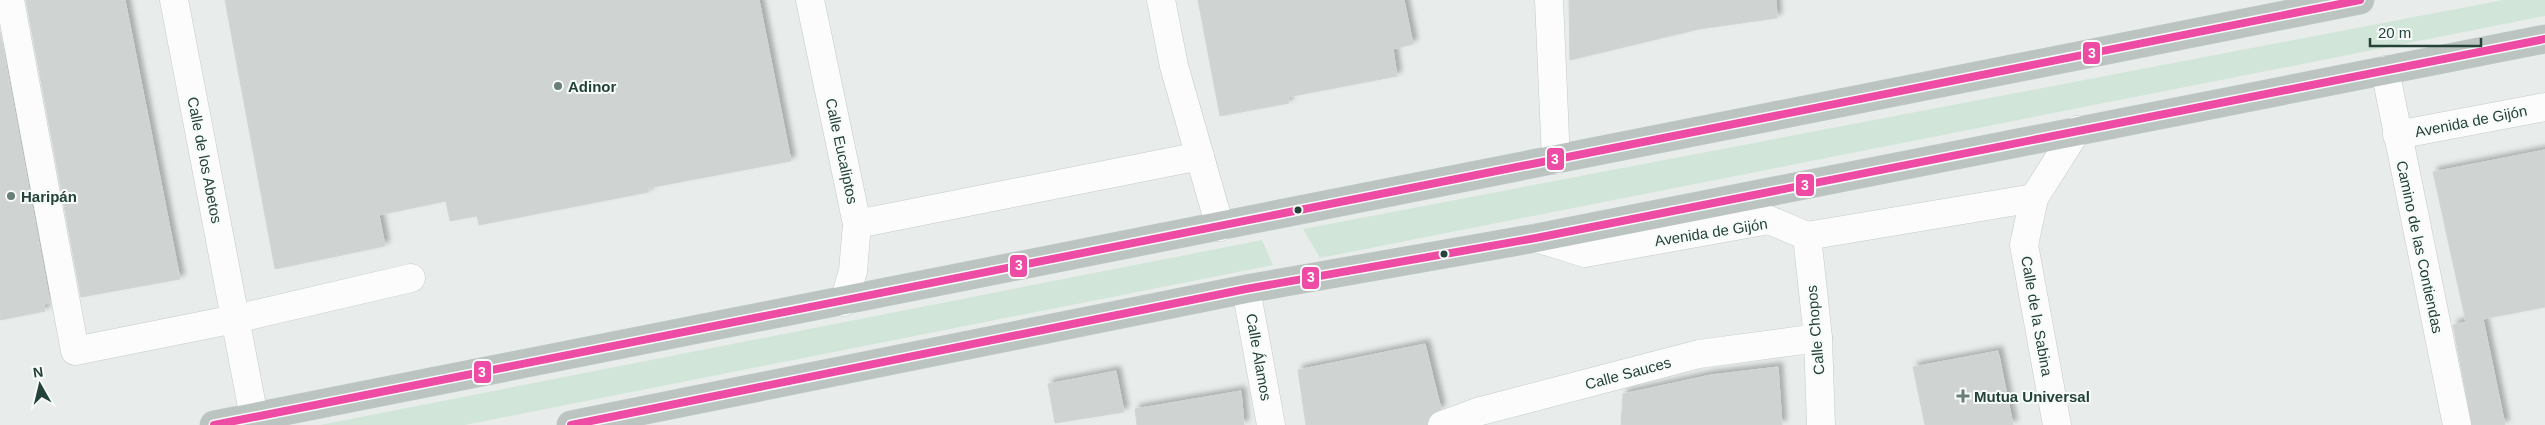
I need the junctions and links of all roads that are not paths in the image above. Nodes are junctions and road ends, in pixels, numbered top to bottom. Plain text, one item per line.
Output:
1 (10, 0) edge
2 (174, 0) edge
3 (810, 0) edge
4 (1161, 0) edge
5 (1549, 0) edge
6 (2360, 0) edge
7 (2545, 39) edge
8 (2385, 70) junction
9 (2545, 107) edge
10 (2076, 130) junction
11 (2398, 135) junction
12 (1200, 156) junction
13 (1556, 160) junction
14 (2034, 198) junction
15 (857, 224) junction
16 (1220, 227) junction
17 (1807, 236) junction
18 (1536, 238) junction
19 (411, 278) dead end
20 (1246, 289) junction
21 (844, 302) junction
22 (235, 319) junction
23 (1818, 338) junction
24 (254, 417) junction
25 (214, 425) edge
26 (570, 425) edge
27 (1271, 425) edge
28 (1442, 425) edge
29 (1821, 425) edge
30 (2057, 425) edge
31 (2457, 425) edge

1 - 22 street
2 - 22 street, Calle de los Abetos
3 - 15 street, Calle Eucaliptos
4 - 12 street
5 - 13 street
6 - 13 highway
7 - 8 highway, Avenida de Gijón
8 - 10 highway, Avenida de Gijón
8 - 11 street, Camino de las Contiendas
9 - 11 street, Avenida de Gijón
10 - 14 street, Calle de la Sabina
10 - 18 highway, Avenida de Gijón
11 - 31 street, Camino de las Contiendas
12 - 15 street
12 - 16 street
13 - 16 highway
14 - 17 street
14 - 30 street, Calle de la Sabina
15 - 21 street, Calle Eucaliptos
16 - 21 highway
17 - 18 street, Avenida de Gijón
17 - 23 street, Calle Chopos
18 - 20 highway, Avenida de Gijón
19 - 22 street
20 - 26 highway, Avenida de Gijón
20 - 27 street, Calle Álamos
21 - 24 highway
22 - 24 street, Calle de los Abetos
23 - 28 street, Calle Sauces
23 - 29 street, Calle Chopos
24 - 25 highway

